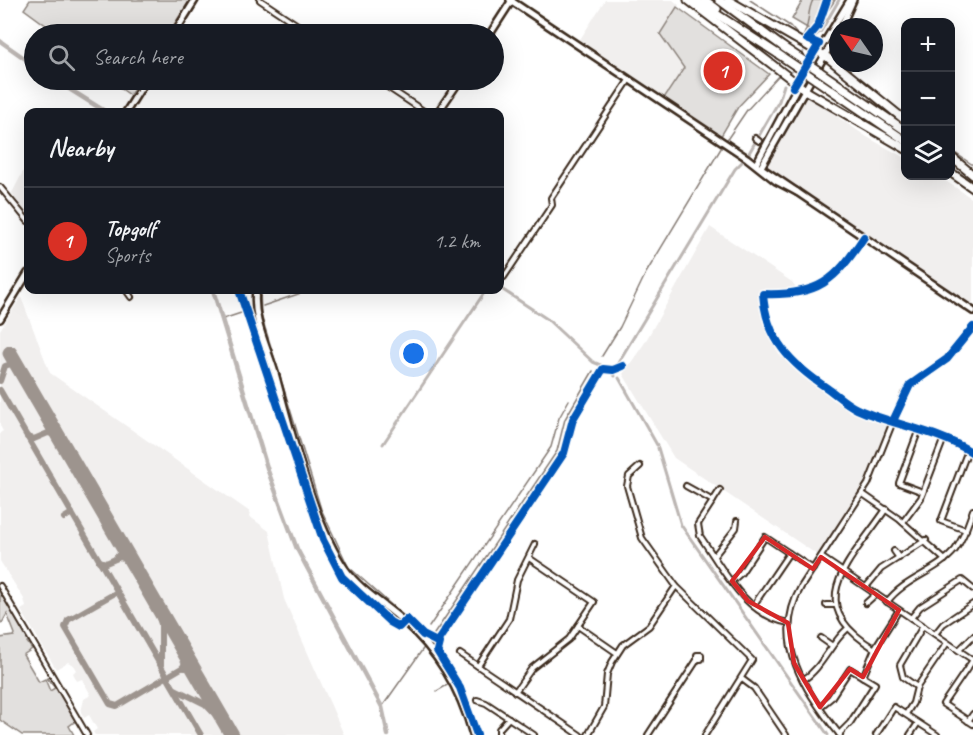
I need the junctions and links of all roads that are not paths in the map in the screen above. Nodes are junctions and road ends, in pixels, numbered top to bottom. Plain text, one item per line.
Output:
1 (195, 0) edge
2 (260, 0) edge
3 (511, 0) edge
4 (688, 0) edge
5 (695, 0) edge
6 (705, 0) edge
7 (710, 0) edge
8 (719, 0) edge
9 (728, 0) edge
10 (852, 0) edge
11 (845, 18) edge
12 (180, 24) edge
13 (296, 24) edge
14 (496, 24) edge
15 (768, 36) junction
16 (763, 44) junction
17 (829, 44) edge
18 (821, 54) junction
19 (629, 80) junction
20 (799, 86) junction
21 (140, 90) edge
22 (392, 90) edge
23 (453, 90) edge
24 (129, 108) edge
25 (419, 108) edge
26 (441, 108) edge
27 (901, 117) edge
28 (901, 128) edge
29 (901, 138) edge
30 (901, 146) edge
31 (955, 160) edge
32 (955, 165) edge
33 (760, 167) junction
34 (973, 176) edge
35 (955, 177) edge
36 (0, 187) edge
37 (973, 189) edge
38 (24, 216) edge
39 (864, 237) junction
40 (504, 277) dead end
41 (24, 280) edge
42 (129, 294) edge
43 (256, 294) edge
44 (131, 297) dead end
45 (973, 311) edge
46 (0, 319) edge
47 (973, 327) edge
48 (893, 421) junction
49 (919, 429) junction
50 (944, 438) junction
51 (971, 452) edge
52 (640, 466) dead end
53 (686, 486) dead end
54 (720, 490) dead end
55 (923, 492) junction
56 (863, 494) junction
57 (712, 501) junction
58 (886, 509) junction
59 (973, 510) edge
60 (737, 521) dead end
61 (903, 522) junction
62 (966, 530) junction
63 (926, 540) junction
64 (535, 544) dead end
65 (894, 551) dead end
66 (789, 553) junction
67 (714, 556) junction
68 (821, 557) junction
69 (529, 558) junction
70 (899, 558) junction
71 (945, 560) junction
72 (813, 569) junction
73 (844, 572) junction
74 (732, 581) junction
75 (0, 586) edge
76 (676, 586) junction
77 (866, 587) junction
78 (973, 589) edge
79 (876, 594) junction
80 (887, 602) junction
81 (866, 603) dead end
82 (973, 604) edge
83 (826, 605) dead end
84 (835, 605) junction
85 (753, 606) junction
86 (899, 610) junction
87 (911, 618) junction
88 (789, 623) junction
89 (578, 626) junction
90 (923, 626) junction
91 (847, 630) junction
92 (935, 634) junction
93 (973, 636) edge
94 (821, 638) dead end
95 (947, 642) junction
96 (831, 645) junction
97 (875, 649) junction
98 (959, 650) junction
99 (617, 653) junction
100 (460, 654) dead end
101 (697, 660) dead end
102 (973, 660) edge
103 (478, 666) junction
104 (863, 676) junction
105 (742, 679) junction
106 (802, 681) junction
107 (917, 687) junction
108 (515, 692) junction
109 (477, 700) dead end
110 (820, 707) junction
111 (906, 714) junction
112 (973, 714) edge
113 (509, 718) junction
114 (971, 722) edge
115 (918, 723) junction
116 (839, 734) edge
117 (87, 735) edge
118 (473, 735) edge
119 (499, 735) edge
120 (534, 735) edge
121 (580, 735) edge
122 (588, 735) edge
123 (648, 735) edge
124 (705, 735) edge
125 (786, 735) edge
126 (876, 735) edge
127 (910, 735) edge
128 (937, 735) edge

1 - 12 main road
2 - 13 street
3 - 14 main road
3 - 19 main road
4 - 20 highway
5 - 16 highway
6 - 16 highway
7 - 15 highway
8 - 15 highway
9 - 18 highway
10 - 11 main road
10 - 18 main road
15 - 28 highway, bridge
16 - 29 highway, bridge
17 - 18 main road
18 - 20 main road
18 - 27 highway
19 - 33 main road
19 - 40 street
20 - 30 highway
20 - 33 main road
21 - 24 main road
22 - 25 street
23 - 26 main road
31 - 34 highway
32 - 34 highway
33 - 39 main road
35 - 37 highway
36 - 38 street
39 - 45 main road
39 - 48 street
41 - 46 main road
42 - 44 street
43 - 118 main road
47 - 48 street
48 - 49 street
48 - 56 street
49 - 50 street
49 - 55 street
50 - 51 street
50 - 55 street
51 - 62 street
52 - 76 street
53 - 57 street
54 - 57 street
55 - 61 street
56 - 58 street
56 - 68 street
57 - 67 street
58 - 61 street
58 - 73 street
59 - 62 street
60 - 67 street
61 - 63 street
62 - 71 street
63 - 70 street
63 - 71 street
64 - 69 street
65 - 70 street
66 - 72 street
66 - 74 street
66 - 85 street
67 - 74 street
68 - 72 street
68 - 73 street
69 - 89 street
69 - 103 street
70 - 77 street
71 - 80 street
72 - 88 street
73 - 77 street
73 - 84 street
74 - 85 street
75 - 117 street
76 - 99 street
76 - 105 street
77 - 79 street
78 - 87 street
79 - 80 street
79 - 81 street
80 - 86 street
82 - 92 street
83 - 84 street
84 - 91 street
85 - 88 street
86 - 87 street
86 - 97 street
87 - 90 street
88 - 106 street
89 - 99 street
89 - 108 street
90 - 92 street
90 - 107 street
91 - 96 street
91 - 97 street
92 - 95 street
93 - 98 street
94 - 96 street
95 - 98 street
95 - 107 street
96 - 106 street
97 - 104 street
98 - 102 street
99 - 122 street
100 - 103 street
101 - 123 street
102 - 114 street
103 - 108 street
104 - 110 street
104 - 116 street
105 - 124 street
105 - 125 street
106 - 110 street
107 - 111 street
108 - 121 street
109 - 113 street
110 - 116 street
111 - 115 street
111 - 126 street
112 - 114 street
113 - 119 street
113 - 120 street
115 - 127 street
115 - 128 street

